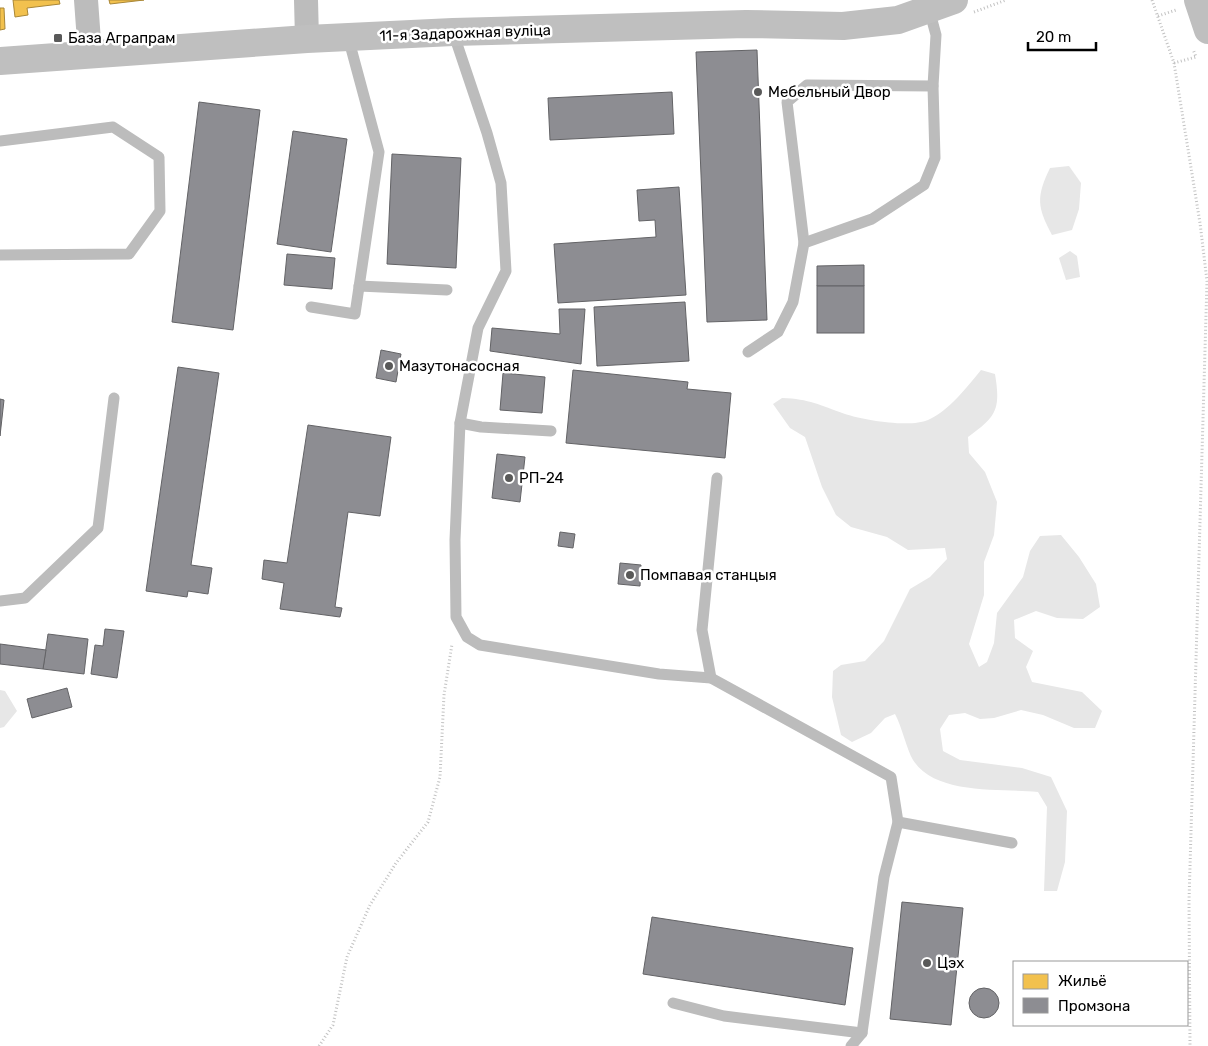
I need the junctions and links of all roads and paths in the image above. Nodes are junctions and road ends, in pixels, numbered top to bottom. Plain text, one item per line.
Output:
1 (86, 0) edge
2 (306, 0) edge
3 (1152, 0) edge
4 (1198, 0) edge
5 (939, 3) edge
6 (1208, 30) edge
7 (453, 32) junction
8 (348, 37) junction
9 (307, 39) junction
10 (90, 55) junction
11 (0, 61) edge
12 (933, 86) junction
13 (0, 141) edge
14 (804, 243) junction
15 (0, 255) edge
16 (359, 286) junction
17 (447, 290) dead end
18 (311, 307) dead end
19 (748, 352) dead end
20 (114, 398) dead end
21 (460, 423) junction
22 (551, 431) dead end
23 (717, 478) dead end
24 (0, 601) edge
25 (456, 617) junction
26 (711, 678) junction
27 (898, 822) junction
28 (1012, 842) dead end
29 (673, 1003) dead end
30 (862, 1033) junction
31 (319, 1046) edge
32 (851, 1046) edge
33 (1190, 1046) edge

1 - 10 street
2 - 9 street
3 - 33 path
4 - 6 main road
5 - 7 main road, 11-я Задарожная вуліца
5 - 12 lane
7 - 8 main road, 11-я Задарожная вуліца
7 - 21 lane
8 - 9 main road, 11-я Задарожная вуліца
8 - 16 lane
9 - 10 main road, 11-я Задарожная вуліца
10 - 11 main road, 11-я Задарожная вуліца
12 - 14 lane
12 - 14 lane
13 - 15 lane
14 - 19 lane
16 - 17 lane
16 - 18 lane
20 - 24 lane
21 - 22 lane
21 - 25 lane
23 - 26 lane
25 - 26 lane
25 - 31 path
26 - 27 lane
27 - 28 lane
27 - 30 lane
29 - 30 lane
30 - 32 lane

